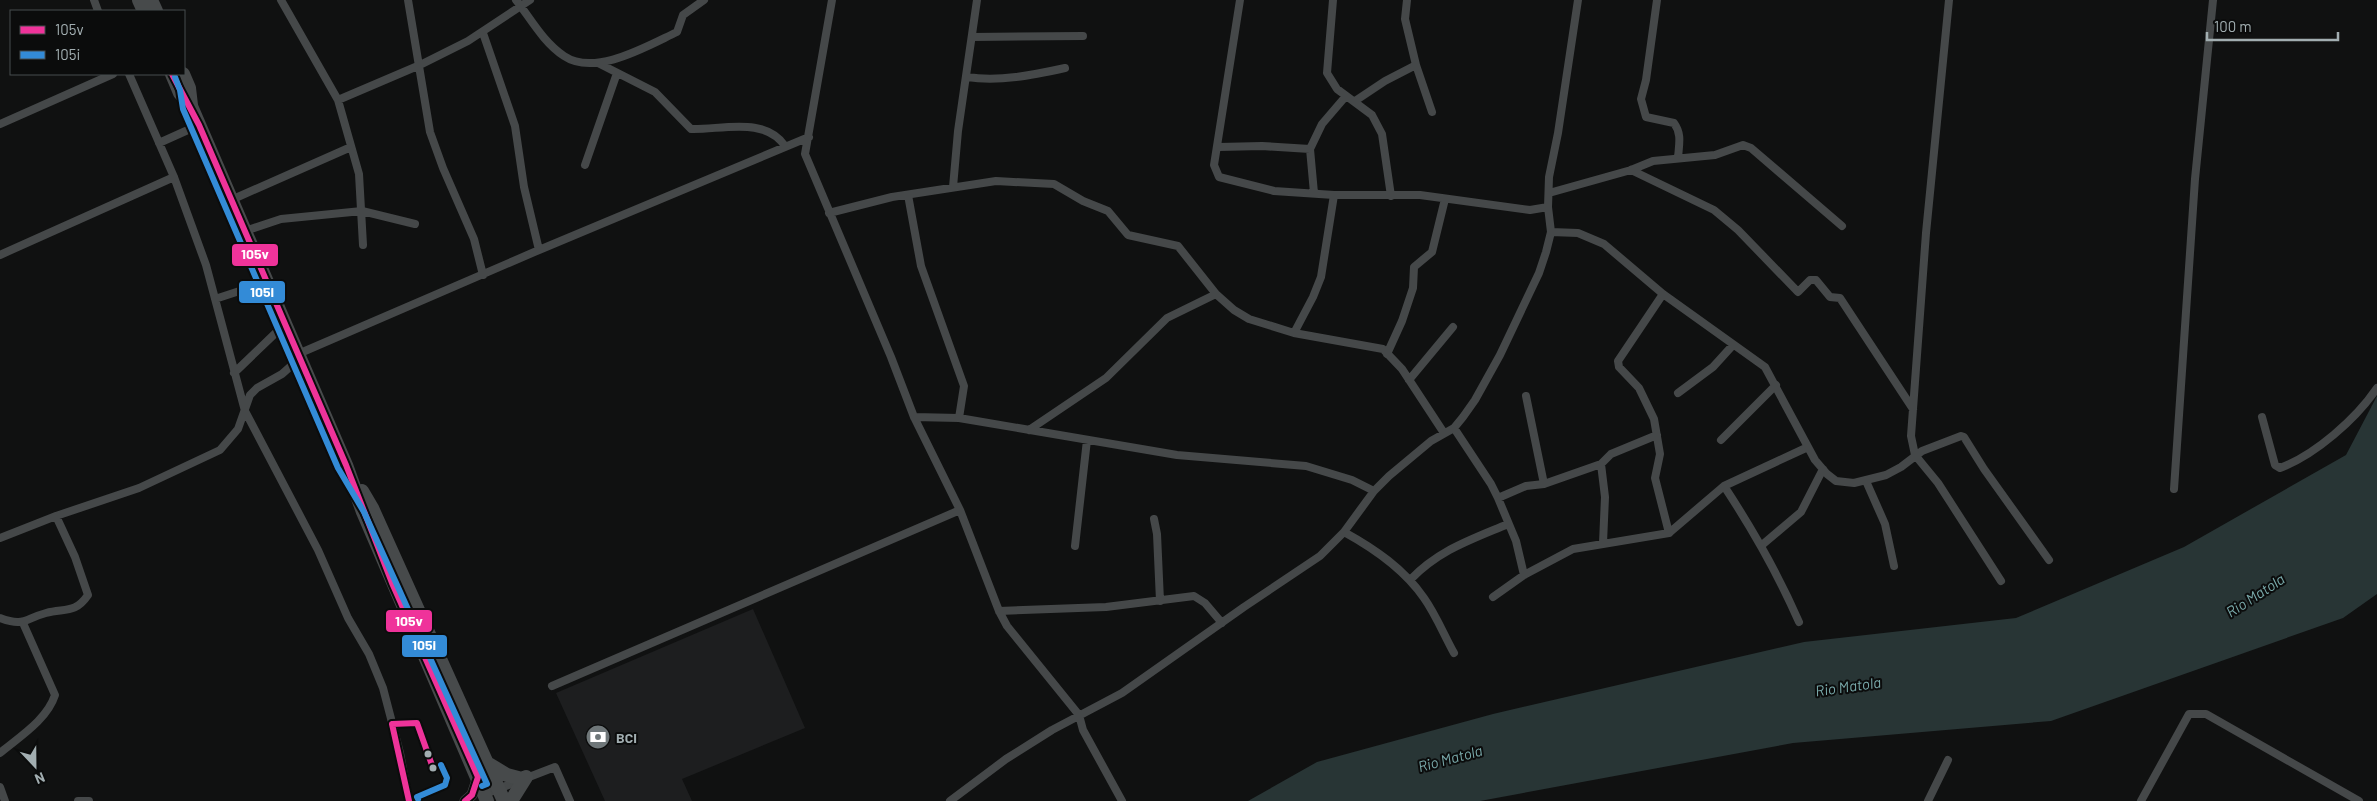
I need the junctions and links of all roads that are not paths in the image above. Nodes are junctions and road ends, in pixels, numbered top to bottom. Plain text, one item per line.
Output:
1 (281, 0) edge
2 (408, 0) edge
3 (530, 0) edge
4 (704, 0) edge
5 (832, 0) edge
6 (977, 0) edge
7 (1240, 0) edge
8 (1333, 0) edge
9 (1407, 0) edge
10 (1578, 0) edge
11 (1658, 0) edge
12 (1949, 0) edge
13 (2213, 0) edge
14 (519, 3) edge
15 (483, 33) junction
16 (1083, 36) dead end
17 (972, 37) junction
18 (598, 63) junction
19 (420, 65) junction
20 (1416, 66) junction
21 (1065, 68) dead end
22 (617, 73) junction
23 (111, 75) edge
24 (129, 75) edge
25 (172, 75) edge
26 (183, 75) edge
27 (967, 77) junction
28 (1346, 96) junction
29 (338, 100) junction
30 (1355, 101) junction
31 (191, 106) junction
32 (1432, 112) dead end
33 (0, 124) edge
34 (199, 125) junction
35 (809, 137) junction
36 (159, 143) junction
37 (351, 146) junction
38 (784, 146) junction
39 (1219, 147) junction
40 (1310, 149) junction
41 (1678, 158) junction
42 (585, 165) dead end
43 (1631, 170) junction
44 (174, 177) junction
45 (953, 187) junction
46 (1314, 193) junction
47 (1549, 193) junction
48 (908, 195) junction
49 (1334, 195) junction
50 (1391, 196) junction
51 (1445, 199) junction
52 (231, 200) junction
53 (1548, 207) junction
54 (362, 211) junction
55 (829, 213) junction
56 (415, 224) dead end
57 (1842, 226) dead end
58 (245, 231) junction
59 (1551, 232) junction
60 (363, 245) dead end
61 (539, 250) junction
62 (0, 255) edge
63 (483, 275) junction
64 (267, 282) junction
65 (1216, 294) junction
66 (1663, 294) junction
67 (214, 299) junction
68 (285, 324) junction
69 (1453, 327) dead end
70 (1294, 333) junction
71 (1732, 345) junction
72 (298, 354) junction
73 (1387, 354) junction
74 (234, 373) junction
75 (1409, 380) junction
76 (1776, 385) junction
77 (2377, 388) edge
78 (1678, 393) dead end
79 (1526, 396) dead end
80 (1913, 409) junction
81 (246, 411) junction
82 (914, 416) junction
83 (2262, 417) dead end
84 (959, 418) junction
85 (1454, 428) junction
86 (1029, 430) junction
87 (1444, 432) junction
88 (1657, 435) junction
89 (1087, 440) junction
90 (1721, 440) dead end
91 (1808, 448) junction
92 (1916, 455) junction
93 (1601, 464) junction
94 (346, 465) junction
95 (1823, 469) junction
96 (1866, 481) junction
97 (1544, 484) junction
98 (1724, 486) junction
99 (2174, 489) dead end
100 (1374, 491) junction
101 (1498, 498) junction
102 (960, 510) junction
103 (56, 516) junction
104 (1154, 519) dead end
105 (1508, 524) junction
106 (1344, 532) junction
107 (1669, 533) junction
108 (0, 538) edge
109 (1603, 543) junction
110 (1075, 546) dead end
111 (1762, 546) junction
112 (2049, 560) dead end
113 (1894, 566) dead end
114 (1524, 575) junction
115 (1410, 580) junction
116 (2001, 581) dead end
117 (1492, 596) dead end
118 (1160, 601) junction
119 (999, 611) junction
120 (0, 618) edge
121 (1799, 622) dead end
122 (23, 623) junction
123 (1222, 623) junction
124 (1454, 653) dead end
125 (552, 686) dead end
126 (1079, 715) junction
127 (0, 753) edge
128 (1948, 760) dead end
129 (487, 763) junction
130 (478, 776) junction
131 (524, 778) junction
132 (0, 787) edge
133 (501, 795) edge
134 (486, 798) edge
135 (5, 801) edge
136 (78, 801) edge
137 (89, 801) edge
138 (409, 801) edge
139 (465, 801) edge
140 (511, 801) edge
141 (570, 801) edge
142 (950, 801) edge
143 (1122, 801) edge
144 (1928, 801) edge
145 (2141, 801) edge
146 (2359, 801) edge

1 - 29 street
2 - 19 street
3 - 14 street
4 - 18 street
5 - 35 street
6 - 17 street
7 - 39 street
8 - 28 street
9 - 20 street
10 - 47 street
11 - 41 street
12 - 80 street
13 - 99 street
14 - 15 street
14 - 18 street
15 - 19 street
15 - 61 street
16 - 17 street
17 - 27 street
18 - 22 street
19 - 29 street
19 - 63 street
20 - 30 street
20 - 32 street
21 - 27 street
22 - 38 street
22 - 42 street
23 - 33 street
24 - 36 street
25 - 31 highway
26 - 31 highway
27 - 45 street
28 - 30 street
28 - 40 street
29 - 37 street
30 - 50 street
31 - 34 highway
34 - 36 street
34 - 52 highway
35 - 38 street
35 - 55 street
36 - 44 street
37 - 52 street
37 - 54 street
38 - 61 street
39 - 40 street
39 - 46 street
40 - 46 street
41 - 43 street
41 - 57 street
43 - 47 street
43 - 80 street
44 - 62 street
44 - 67 street
45 - 48 street
45 - 65 street
46 - 49 street
47 - 53 street
48 - 55 street
48 - 84 street
49 - 50 street
49 - 70 street
50 - 51 street
51 - 53 street
51 - 73 street
52 - 58 highway
53 - 59 street
54 - 56 street
54 - 58 street
54 - 60 street
55 - 82 street
58 - 64 highway
59 - 66 street
59 - 85 street
61 - 63 street
63 - 72 street
64 - 67 street
64 - 68 highway
65 - 70 street
65 - 86 street
66 - 71 street
66 - 88 street
67 - 74 street
68 - 72 highway
68 - 74 street
69 - 75 street
70 - 73 street
71 - 76 street
71 - 78 street
72 - 81 street
72 - 94 highway
73 - 75 street
74 - 81 street
75 - 87 street
76 - 90 street
76 - 91 street
77 - 83 street
79 - 97 street
80 - 92 street
81 - 103 street
81 - 138 street
82 - 84 street
82 - 102 street
84 - 86 street
85 - 87 street
85 - 101 street
86 - 89 street
87 - 100 street
88 - 93 street
88 - 107 street
89 - 100 street
89 - 110 street
91 - 95 street
91 - 98 street
92 - 96 street
92 - 112 street
92 - 116 street
93 - 97 street
93 - 109 street
94 - 129 highway
94 - 130 highway
95 - 96 street
95 - 111 street
96 - 113 street
97 - 101 street
98 - 107 street
98 - 111 street
100 - 106 street
101 - 105 street
102 - 119 street
102 - 125 street
103 - 108 street
103 - 122 street
104 - 118 street
105 - 114 street
105 - 115 street
106 - 115 street
106 - 123 street
107 - 109 street
109 - 114 street
111 - 121 street
114 - 117 street
115 - 124 street
118 - 119 street
118 - 123 street
119 - 126 street
120 - 122 street
122 - 127 street
123 - 126 street
126 - 142 street
126 - 143 street
128 - 144 street
129 - 131 highway
129 - 133 highway
130 - 134 highway
130 - 139 street
131 - 133 street
131 - 140 highway
131 - 141 street
132 - 135 street
133 - 134 street
136 - 137 street
145 - 146 street

